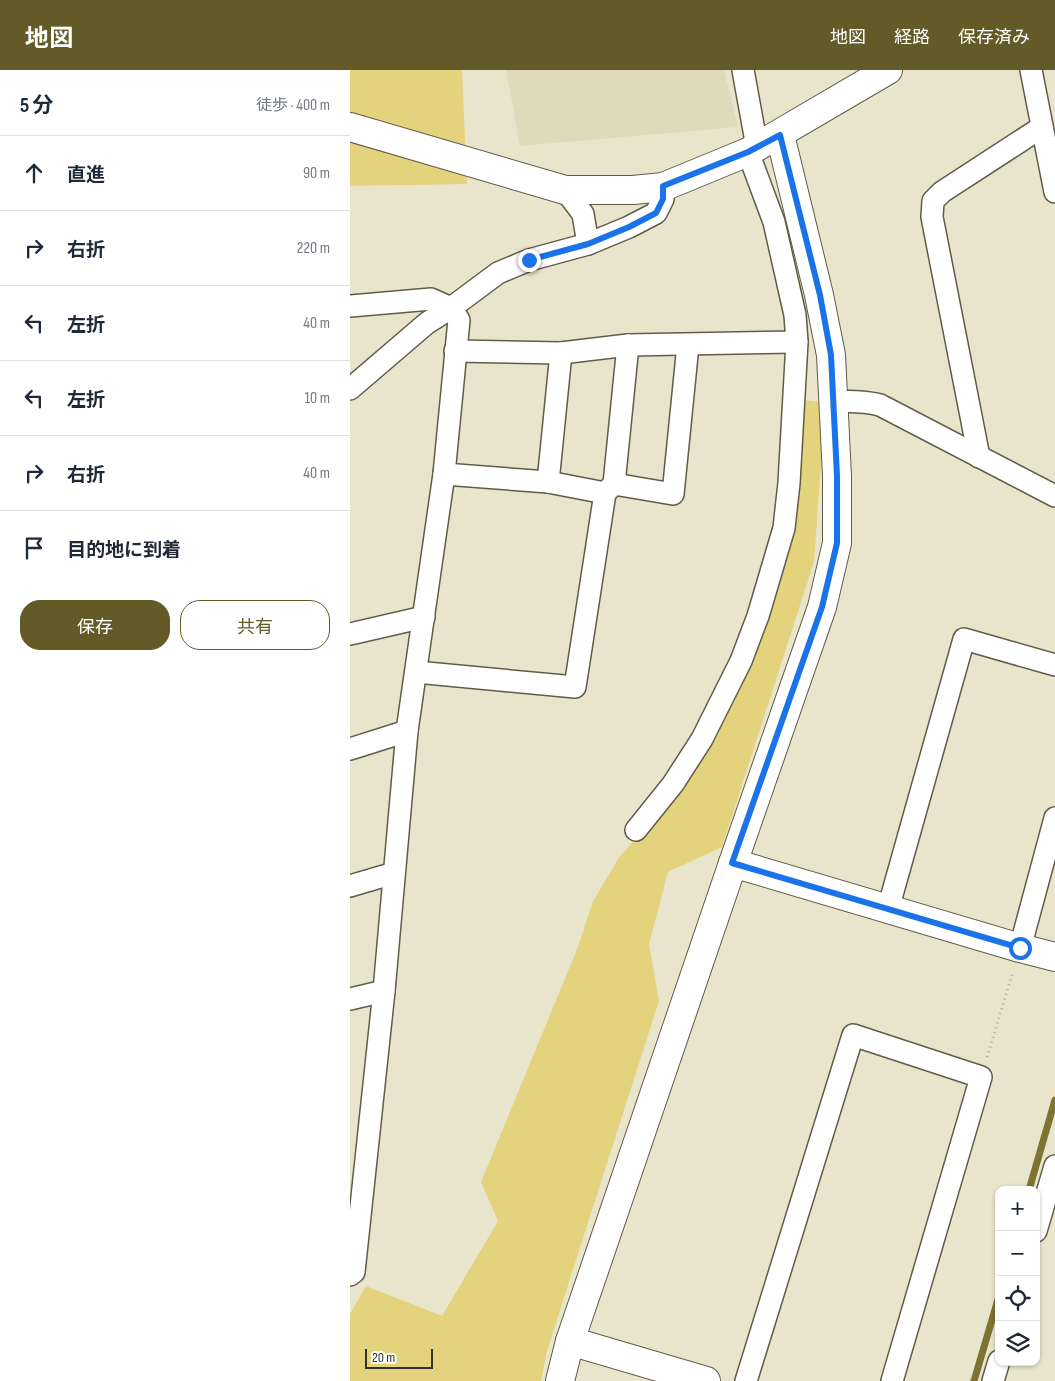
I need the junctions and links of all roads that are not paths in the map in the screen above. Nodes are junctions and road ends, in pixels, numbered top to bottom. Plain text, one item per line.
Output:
1 (743, 70) edge
2 (888, 70) edge
3 (1031, 70) edge
4 (350, 127) edge
5 (1042, 128) junction
6 (762, 145) junction
7 (663, 186) junction
8 (566, 190) junction
9 (1055, 192) edge
10 (588, 244) junction
11 (350, 306) edge
12 (451, 308) junction
13 (797, 342) junction
14 (688, 344) junction
15 (628, 345) junction
16 (455, 351) junction
17 (561, 353) junction
18 (350, 389) edge
19 (834, 402) junction
20 (979, 458) junction
21 (444, 474) junction
22 (548, 482) junction
23 (609, 488) junction
24 (1055, 496) edge
25 (424, 617) junction
26 (350, 634) edge
27 (1055, 665) edge
28 (416, 672) junction
29 (407, 731) junction
30 (350, 749) edge
31 (1055, 818) edge
32 (636, 830) dead end
33 (732, 863) junction
34 (394, 873) junction
35 (350, 886) edge
36 (888, 909) junction
37 (1020, 948) junction
38 (1055, 957) edge
39 (384, 991) junction
40 (350, 999) edge
41 (1055, 1166) edge
42 (1040, 1217) edge
43 (350, 1275) edge
44 (570, 1341) junction
45 (998, 1366) edge
46 (560, 1381) edge
47 (706, 1381) edge
48 (746, 1381) edge
49 (892, 1381) edge
50 (993, 1381) edge

1 - 6 street
2 - 6 street
3 - 5 street
4 - 8 street
5 - 9 street
5 - 20 street
6 - 7 street
6 - 13 street
6 - 19 street
7 - 8 street
7 - 10 street
8 - 10 street
10 - 12 street
11 - 12 street
12 - 16 street
12 - 18 street
13 - 14 street
13 - 32 street
14 - 15 street
14 - 23 street
15 - 17 street
15 - 23 street
16 - 17 street
16 - 21 street
17 - 22 street
19 - 20 street
19 - 33 street
20 - 24 street
21 - 22 street
21 - 25 street
22 - 23 street
23 - 28 street
25 - 26 street
25 - 28 street
27 - 36 street
28 - 29 street
29 - 30 street
29 - 34 street
31 - 37 street
33 - 36 street
33 - 44 street
34 - 35 street
34 - 39 street
36 - 37 street
37 - 38 street
39 - 40 street
39 - 43 street
41 - 42 street
44 - 46 street
44 - 47 street
45 - 50 street
48 - 49 street

